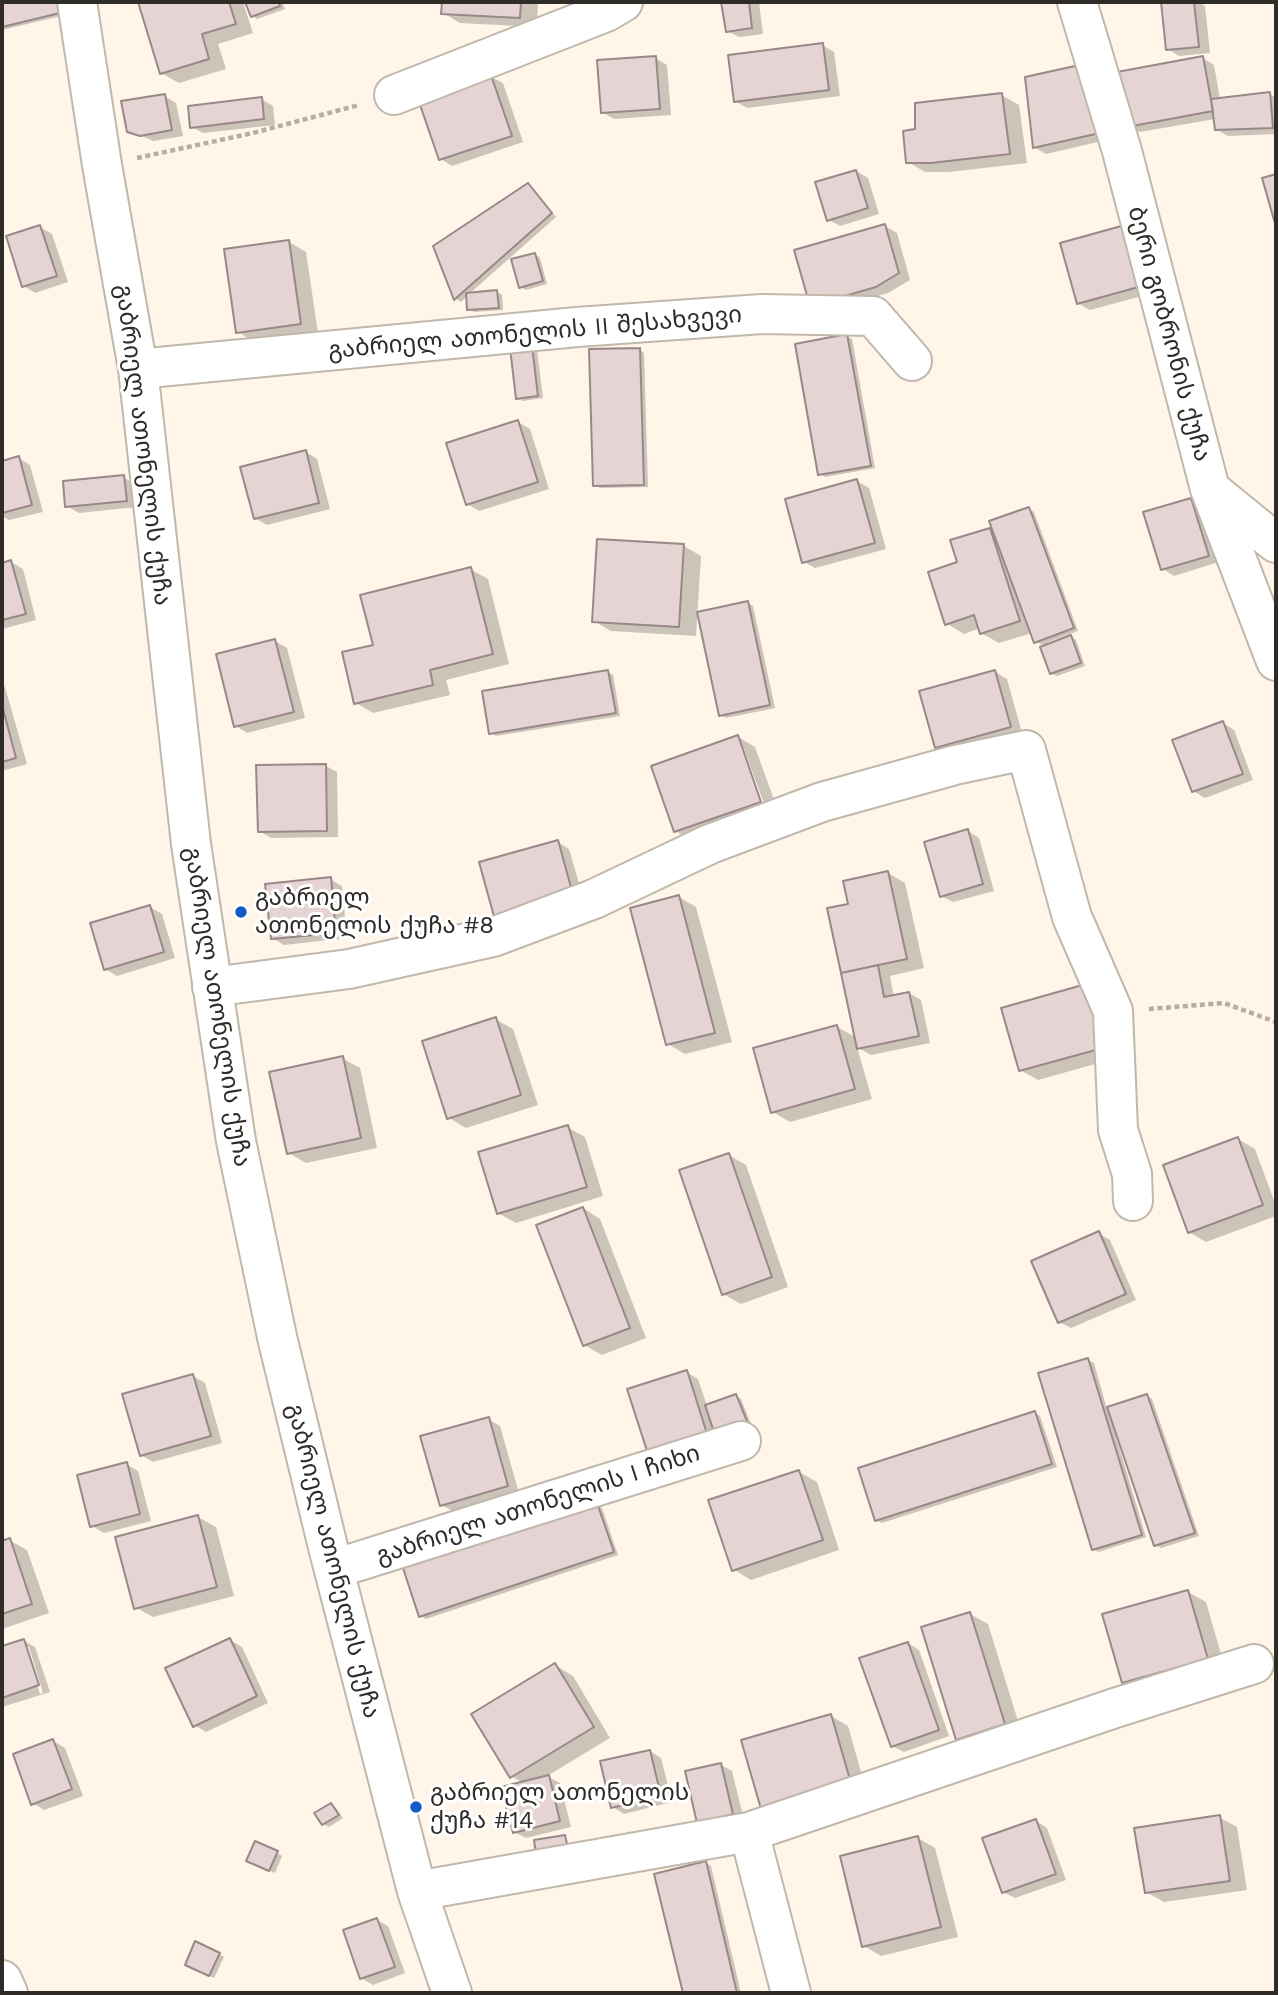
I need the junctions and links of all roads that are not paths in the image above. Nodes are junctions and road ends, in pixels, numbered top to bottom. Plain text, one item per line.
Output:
1 (77, 2) edge
2 (622, 2) edge
3 (1077, 2) edge
4 (394, 95) road end
5 (912, 361) dead end
6 (138, 369) junction
7 (1210, 489) junction
8 (1276, 543) edge
9 (1276, 661) edge
10 (212, 987) junction
11 (1133, 1201) dead end
12 (741, 1441) dead end
13 (334, 1570) junction
14 (1254, 1664) dead end
15 (749, 1832) junction
16 (417, 1891) junction
17 (2, 1980) edge
18 (8, 1993) edge
19 (452, 1993) edge
20 (791, 1993) edge

1 - 6 street, გაბრიელ ათონელის ქუჩა
2 - 4 street
3 - 7 street, ბერი გობრონის ქუჩა
5 - 6 street, გაბრიელ ათონელის II შესახვევი
6 - 10 street, გაბრიელ ათონელის ქუჩა
7 - 8 street
7 - 9 street, ბერი გობრონის ქუჩა
10 - 11 street
10 - 13 street, გაბრიელ ათონელის ქუჩა
12 - 13 street, გაბრიელ ათონელის I ჩიხი
13 - 16 street, გაბრიელ ათონელის ქუჩა
14 - 15 street
15 - 16 street
15 - 20 street
16 - 19 street, გაბრიელ ათონელის ქუჩა
17 - 18 street

